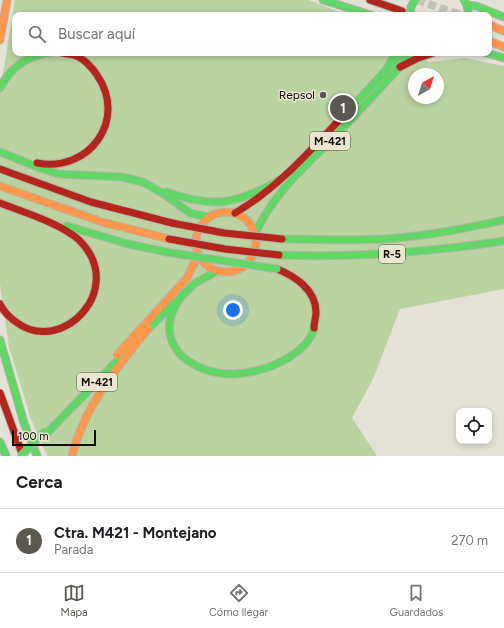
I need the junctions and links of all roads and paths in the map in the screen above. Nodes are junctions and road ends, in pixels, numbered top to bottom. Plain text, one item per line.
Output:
1 (7, 0) edge
2 (323, 0) edge
3 (370, 0) edge
4 (414, 0) edge
5 (479, 0) edge
6 (466, 2) edge
7 (402, 11) dead end
8 (361, 12) edge
9 (410, 12) edge
10 (468, 12) edge
11 (491, 12) edge
12 (492, 12) edge
13 (493, 13) edge
14 (504, 17) edge
15 (492, 26) edge
16 (504, 31) edge
17 (0, 40) edge
18 (492, 42) edge
19 (504, 47) edge
20 (492, 55) edge
21 (36, 56) edge
22 (75, 56) edge
23 (394, 56) edge
24 (399, 56) edge
25 (410, 56) edge
26 (424, 56) edge
27 (504, 58) edge
28 (400, 67) junction
29 (384, 74) junction
30 (0, 88) edge
31 (0, 152) edge
32 (26, 162) junction
33 (0, 169) edge
34 (279, 181) junction
35 (143, 182) junction
36 (0, 186) edge
37 (0, 203) edge
38 (14, 209) junction
39 (235, 213) junction
40 (209, 217) junction
41 (504, 220) edge
42 (255, 234) junction
43 (504, 241) edge
44 (198, 255) junction
45 (217, 271) junction
46 (184, 293) junction
47 (0, 304) edge
48 (148, 329) junction
49 (0, 340) edge
50 (0, 393) edge
51 (45, 433) junction
52 (0, 442) edge
53 (6, 456) edge
54 (23, 456) edge
55 (37, 456) edge
56 (72, 456) edge

1 - 17 main road
2 - 8 main road
3 - 7 main road
4 - 9 main road
5 - 12 main road
6 - 10 main road
6 - 11 main road
13 - 14 main road
15 - 16 main road
18 - 19 main road
20 - 27 main road
21 - 30 main road
22 - 32 main road
23 - 29 main road
24 - 29 main road, M-421
25 - 28 main road, M-421
26 - 28 main road
28 - 42 main road, M-421
29 - 34 main road, M-421
31 - 32 main road
32 - 35 main road
33 - 41 main road, R-5, bridge
34 - 35 main road
34 - 39 main road, M-421
35 - 40 main road
36 - 43 main road, R-5, bridge
37 - 38 main road
38 - 46 main road, bridge
38 - 47 main road
39 - 40 main road, M-421
39 - 42 main road
40 - 44 main road
42 - 45 main road, M-421
44 - 45 main road
44 - 51 main road, M-421
45 - 46 main road, M-421
46 - 48 main road, M-421
48 - 51 main road, M-421
48 - 56 main road
49 - 55 main road
50 - 54 main road
51 - 54 main road, M-421, bridge
52 - 53 main road

